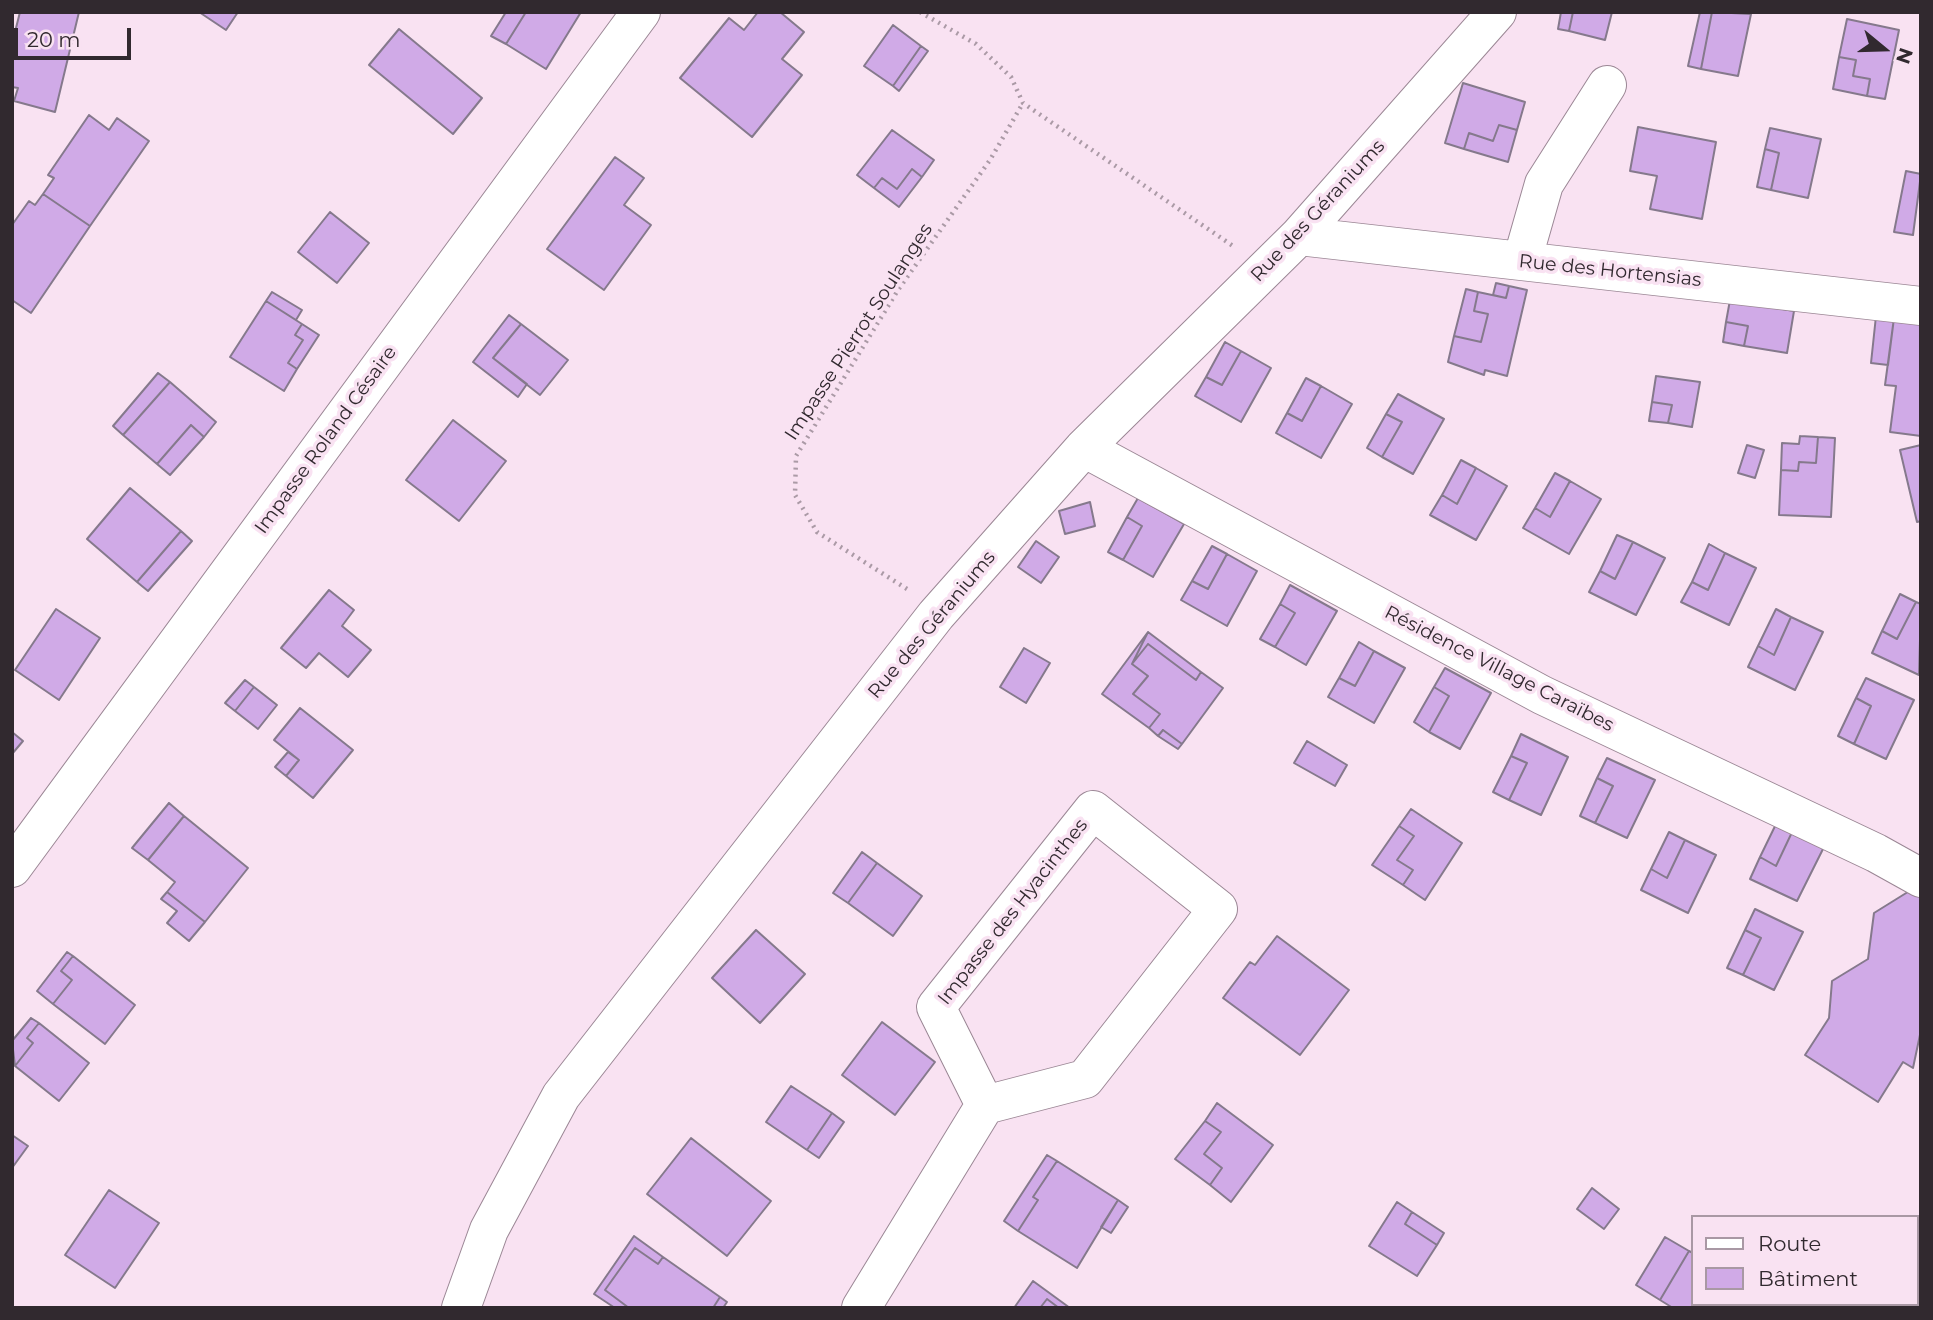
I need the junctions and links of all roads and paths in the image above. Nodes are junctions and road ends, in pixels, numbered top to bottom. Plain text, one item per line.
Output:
1 (641, 12) edge
2 (920, 12) edge
3 (1497, 12) edge
4 (1607, 85) dead end
5 (1023, 103) junction
6 (1299, 236) junction
7 (1522, 261) junction
8 (1266, 268) junction
9 (1921, 306) edge
10 (1084, 448) junction
11 (936, 615) junction
12 (12, 867) edge
13 (1921, 878) edge
14 (985, 1105) junction
15 (461, 1308) edge
16 (861, 1308) edge

1 - 12 street, Impasse Roland Césaire
2 - 5 path
3 - 6 street, Rue des Géraniums
4 - 7 street
5 - 8 path
5 - 11 path, Impasse Pierrot Soulanges
6 - 7 street, Rue des Hortensias
6 - 8 street, Rue des Géraniums
7 - 9 street, Rue des Hortensias
8 - 10 street, Rue des Géraniums
10 - 11 street, Rue des Géraniums
10 - 13 street, Résidence Village Caraïbes
11 - 15 street, Rue des Géraniums
14 - 14 street, Impasse des Hyacinthes
14 - 16 street

